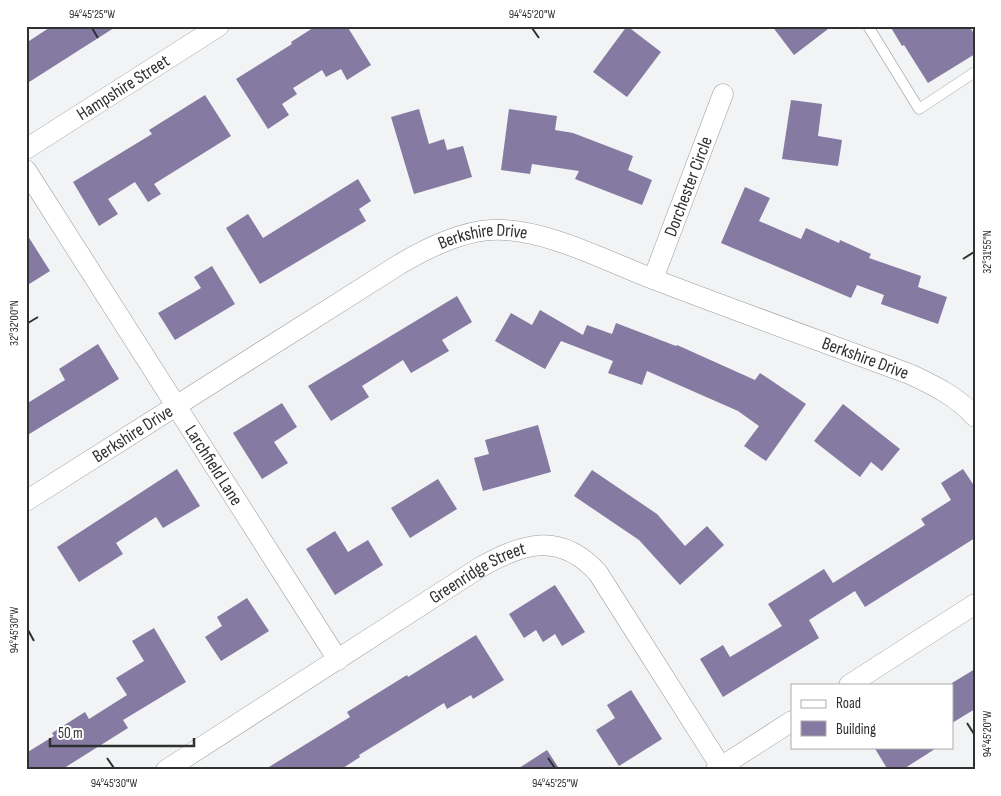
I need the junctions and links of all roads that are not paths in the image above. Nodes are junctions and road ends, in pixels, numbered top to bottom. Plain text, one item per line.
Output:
1 (219, 26) edge
2 (868, 26) edge
3 (975, 72) edge
4 (723, 94) dead end
5 (26, 149) edge
6 (26, 170) edge
7 (653, 279) junction
8 (176, 406) junction
9 (975, 417) edge
10 (26, 501) edge
11 (975, 604) edge
12 (338, 660) junction
13 (851, 684) edge
14 (791, 722) edge
15 (720, 769) edge
16 (166, 770) edge

1 - 5 street, Hampshire Street
2 - 3 lane
4 - 7 street, Dorchester Circle
6 - 8 street, Larchfield Lane
7 - 8 street, Berkshire Drive
7 - 9 street, Berkshire Drive
8 - 10 street, Berkshire Drive
8 - 12 street, Larchfield Lane
11 - 13 street
12 - 15 street, Greenridge Street
12 - 16 street, Greenridge Street
14 - 15 street

